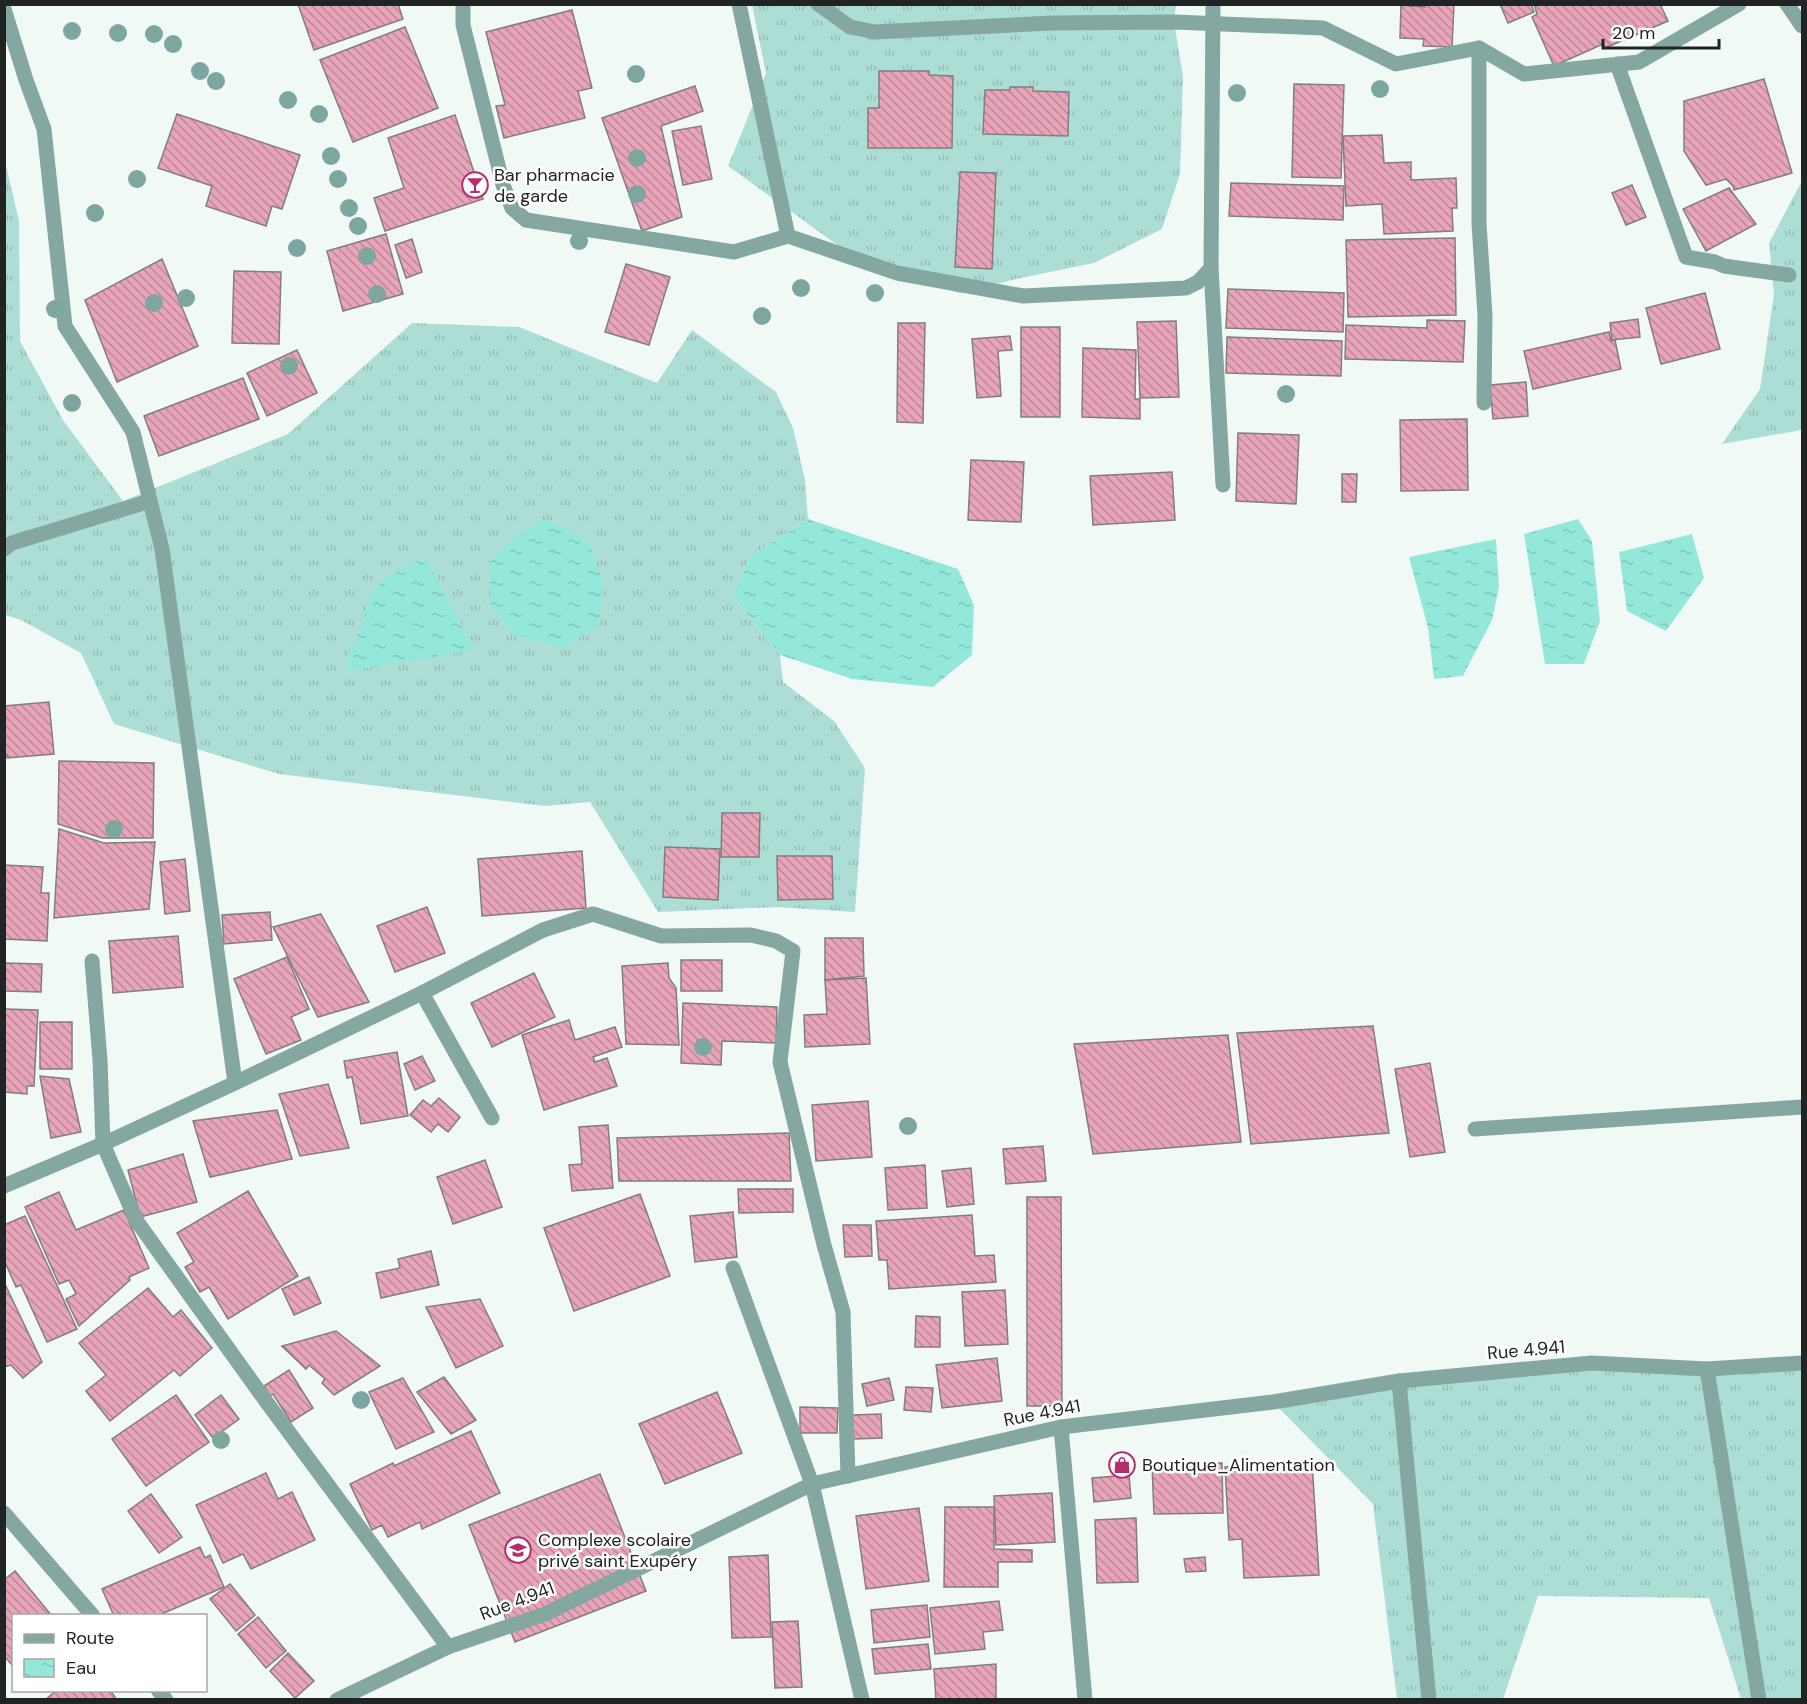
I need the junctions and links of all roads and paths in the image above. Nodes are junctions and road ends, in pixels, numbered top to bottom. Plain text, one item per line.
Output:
1 (463, 4) edge
2 (739, 4) edge
3 (818, 4) edge
4 (1214, 4) edge
5 (1739, 4) edge
6 (1787, 4) edge
7 (4, 9) edge
8 (1212, 23) junction
9 (1803, 26) edge
10 (1479, 48) junction
11 (1617, 64) junction
12 (788, 236) junction
13 (1211, 268) junction
14 (1789, 275) dead end
15 (1484, 403) dead end
16 (1223, 485) dead end
17 (150, 501) junction
18 (4, 549) edge
19 (92, 961) dead end
20 (422, 993) junction
21 (235, 1083) junction
22 (1803, 1107) edge
23 (492, 1118) dead end
24 (1475, 1129) dead end
25 (103, 1144) junction
26 (4, 1186) edge
27 (733, 1268) dead end
28 (1803, 1363) edge
29 (1707, 1369) junction
30 (1399, 1381) junction
31 (1061, 1427) junction
32 (848, 1476) junction
33 (812, 1484) junction
34 (4, 1513) edge
35 (91, 1614) edge
36 (447, 1647) junction
37 (338, 1700) edge
38 (862, 1700) edge
39 (1085, 1700) edge
40 (1429, 1700) edge
41 (1759, 1700) edge

1 - 12 street
2 - 12 street
3 - 8 street
4 - 8 street
5 - 11 street
6 - 9 street
7 - 17 street
8 - 10 street
8 - 13 street
10 - 11 street
10 - 15 street
11 - 14 street
12 - 13 street
13 - 16 street
17 - 18 street
17 - 21 street
19 - 25 street
20 - 21 street
20 - 23 street
20 - 32 street
21 - 25 street
22 - 24 street
25 - 26 street
25 - 36 street
27 - 33 street
28 - 29 street, Rue 4.941
29 - 30 street, Rue 4.941
29 - 41 street
30 - 31 street, Rue 4.941
30 - 40 street
31 - 32 street, Rue 4.941
31 - 39 street
32 - 33 street, Rue 4.941
33 - 36 street, Rue 4.941
33 - 38 street
34 - 35 street
36 - 37 street, Rue 4.941

